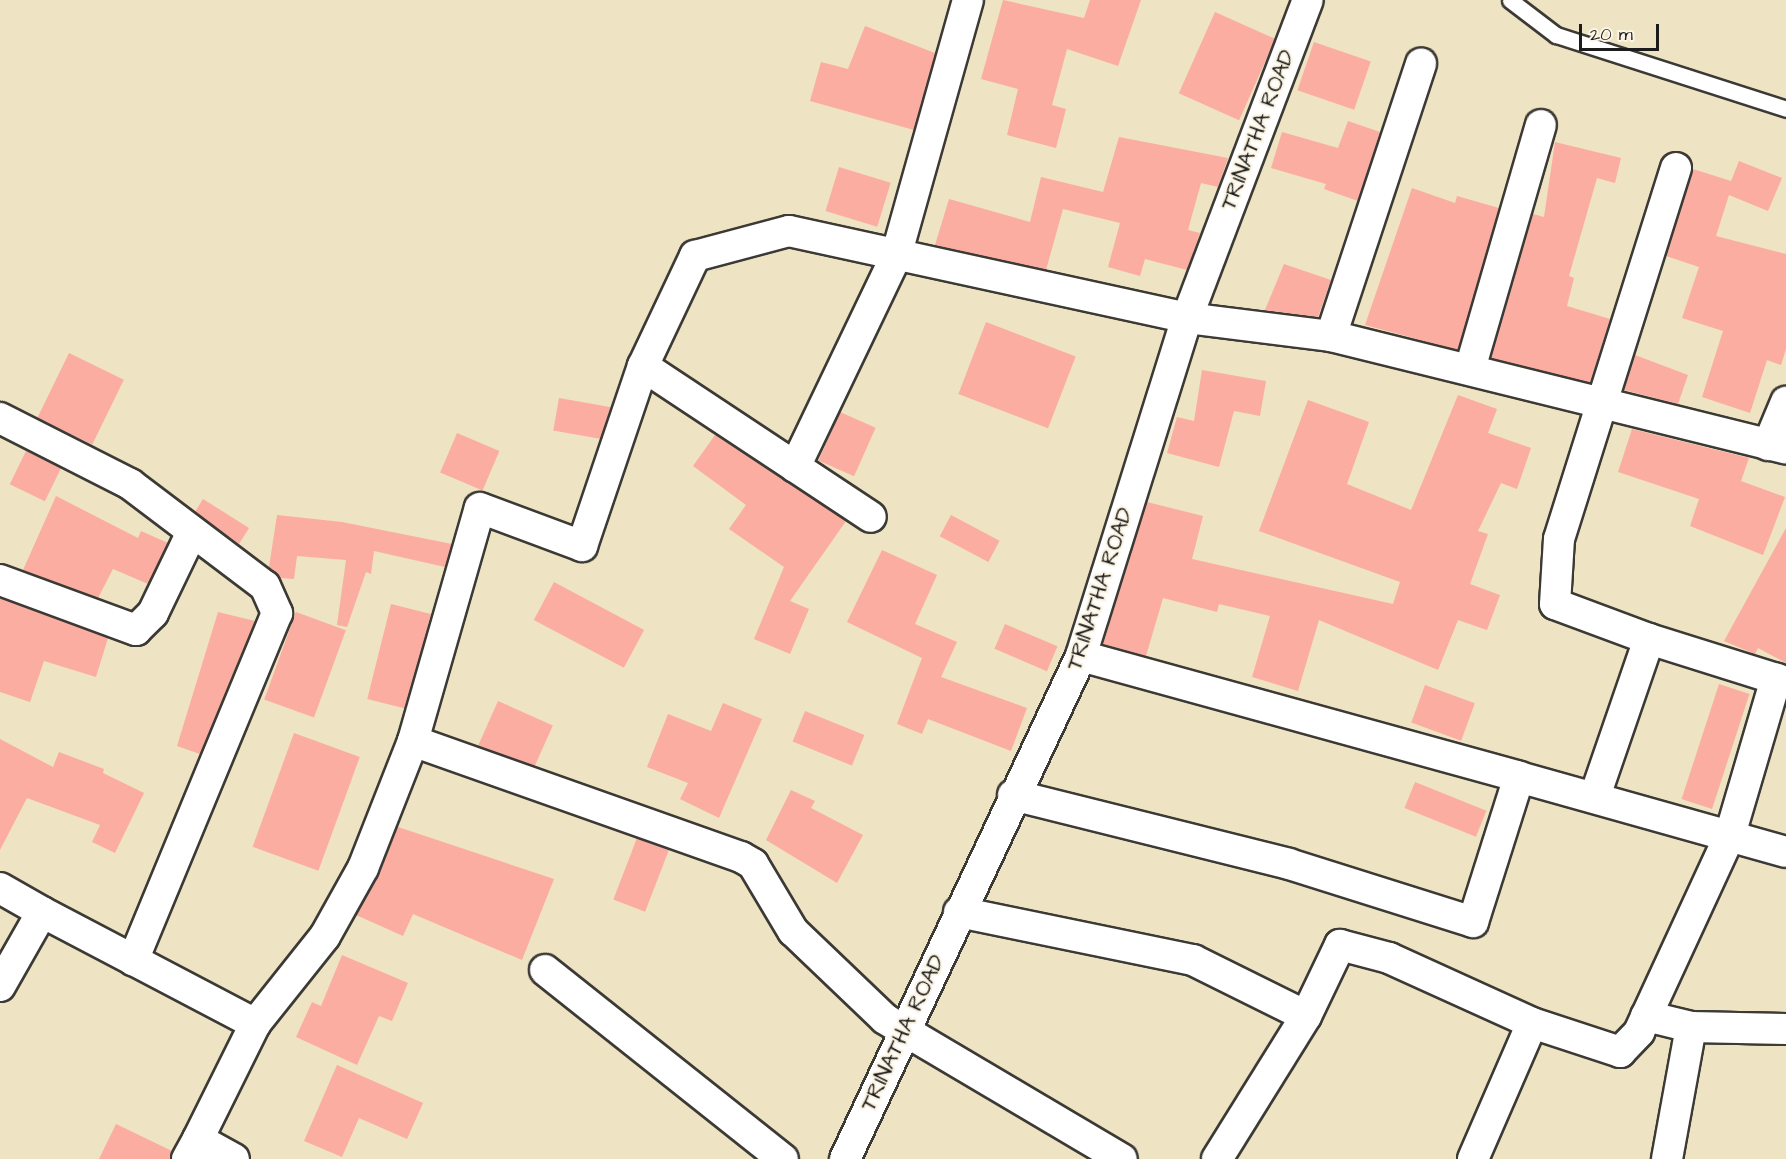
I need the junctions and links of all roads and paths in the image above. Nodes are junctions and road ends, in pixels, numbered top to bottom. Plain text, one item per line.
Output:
1 (969, 0) edge
2 (1308, 0) edge
3 (1510, 0) edge
4 (1421, 64) dead end
5 (1786, 109) edge
6 (1541, 125) dead end
7 (1676, 168) dead end
8 (896, 256) junction
9 (1186, 318) junction
10 (1331, 336) junction
11 (643, 366) junction
12 (1470, 369) junction
13 (1786, 402) edge
14 (1606, 403) junction
15 (0, 418) edge
16 (1777, 447) edge
17 (795, 467) junction
18 (871, 517) dead end
19 (191, 534) junction
20 (0, 580) edge
21 (1649, 639) junction
22 (1081, 656) junction
23 (1781, 680) edge
24 (413, 741) junction
25 (1519, 777) junction
26 (1013, 795) junction
27 (1595, 796) junction
28 (1730, 835) junction
29 (1786, 852) edge
30 (0, 888) edge
31 (42, 912) junction
32 (959, 912) junction
33 (133, 960) junction
34 (545, 970) dead end
35 (0, 986) edge
36 (1306, 1016) junction
37 (1646, 1016) junction
38 (1532, 1023) junction
39 (255, 1024) junction
40 (1691, 1027) junction
41 (1786, 1029) edge
42 (904, 1030) junction
43 (192, 1149) edge
44 (234, 1159) edge
45 (783, 1159) edge
46 (844, 1159) edge
47 (1122, 1159) edge
48 (1217, 1159) edge
49 (1473, 1159) edge
50 (1667, 1159) edge

1 - 8 street
2 - 9 street, TRINATHA ROAD
3 - 5 lane
4 - 10 street
6 - 12 street
7 - 14 street
8 - 9 street
8 - 11 street
8 - 17 street
9 - 10 street
9 - 22 street, TRINATHA ROAD
10 - 12 street
11 - 17 street
11 - 24 street
12 - 14 street
13 - 16 street
14 - 16 street
14 - 21 street
15 - 19 street
17 - 18 street
19 - 20 street
19 - 33 street
21 - 23 street
21 - 27 street
22 - 25 street
22 - 26 street, TRINATHA ROAD
23 - 28 street
24 - 39 street
24 - 42 street
25 - 26 street
25 - 27 street
26 - 32 street, TRINATHA ROAD
27 - 28 street
28 - 29 street
28 - 37 street
30 - 31 street
31 - 33 street
31 - 35 street
32 - 36 street
32 - 42 street, TRINATHA ROAD
33 - 39 street
34 - 45 street
36 - 38 street
36 - 48 street
37 - 38 street
37 - 40 street
38 - 49 street
39 - 43 street
40 - 41 street
40 - 50 street
42 - 46 street, TRINATHA ROAD
42 - 47 street
43 - 44 street

